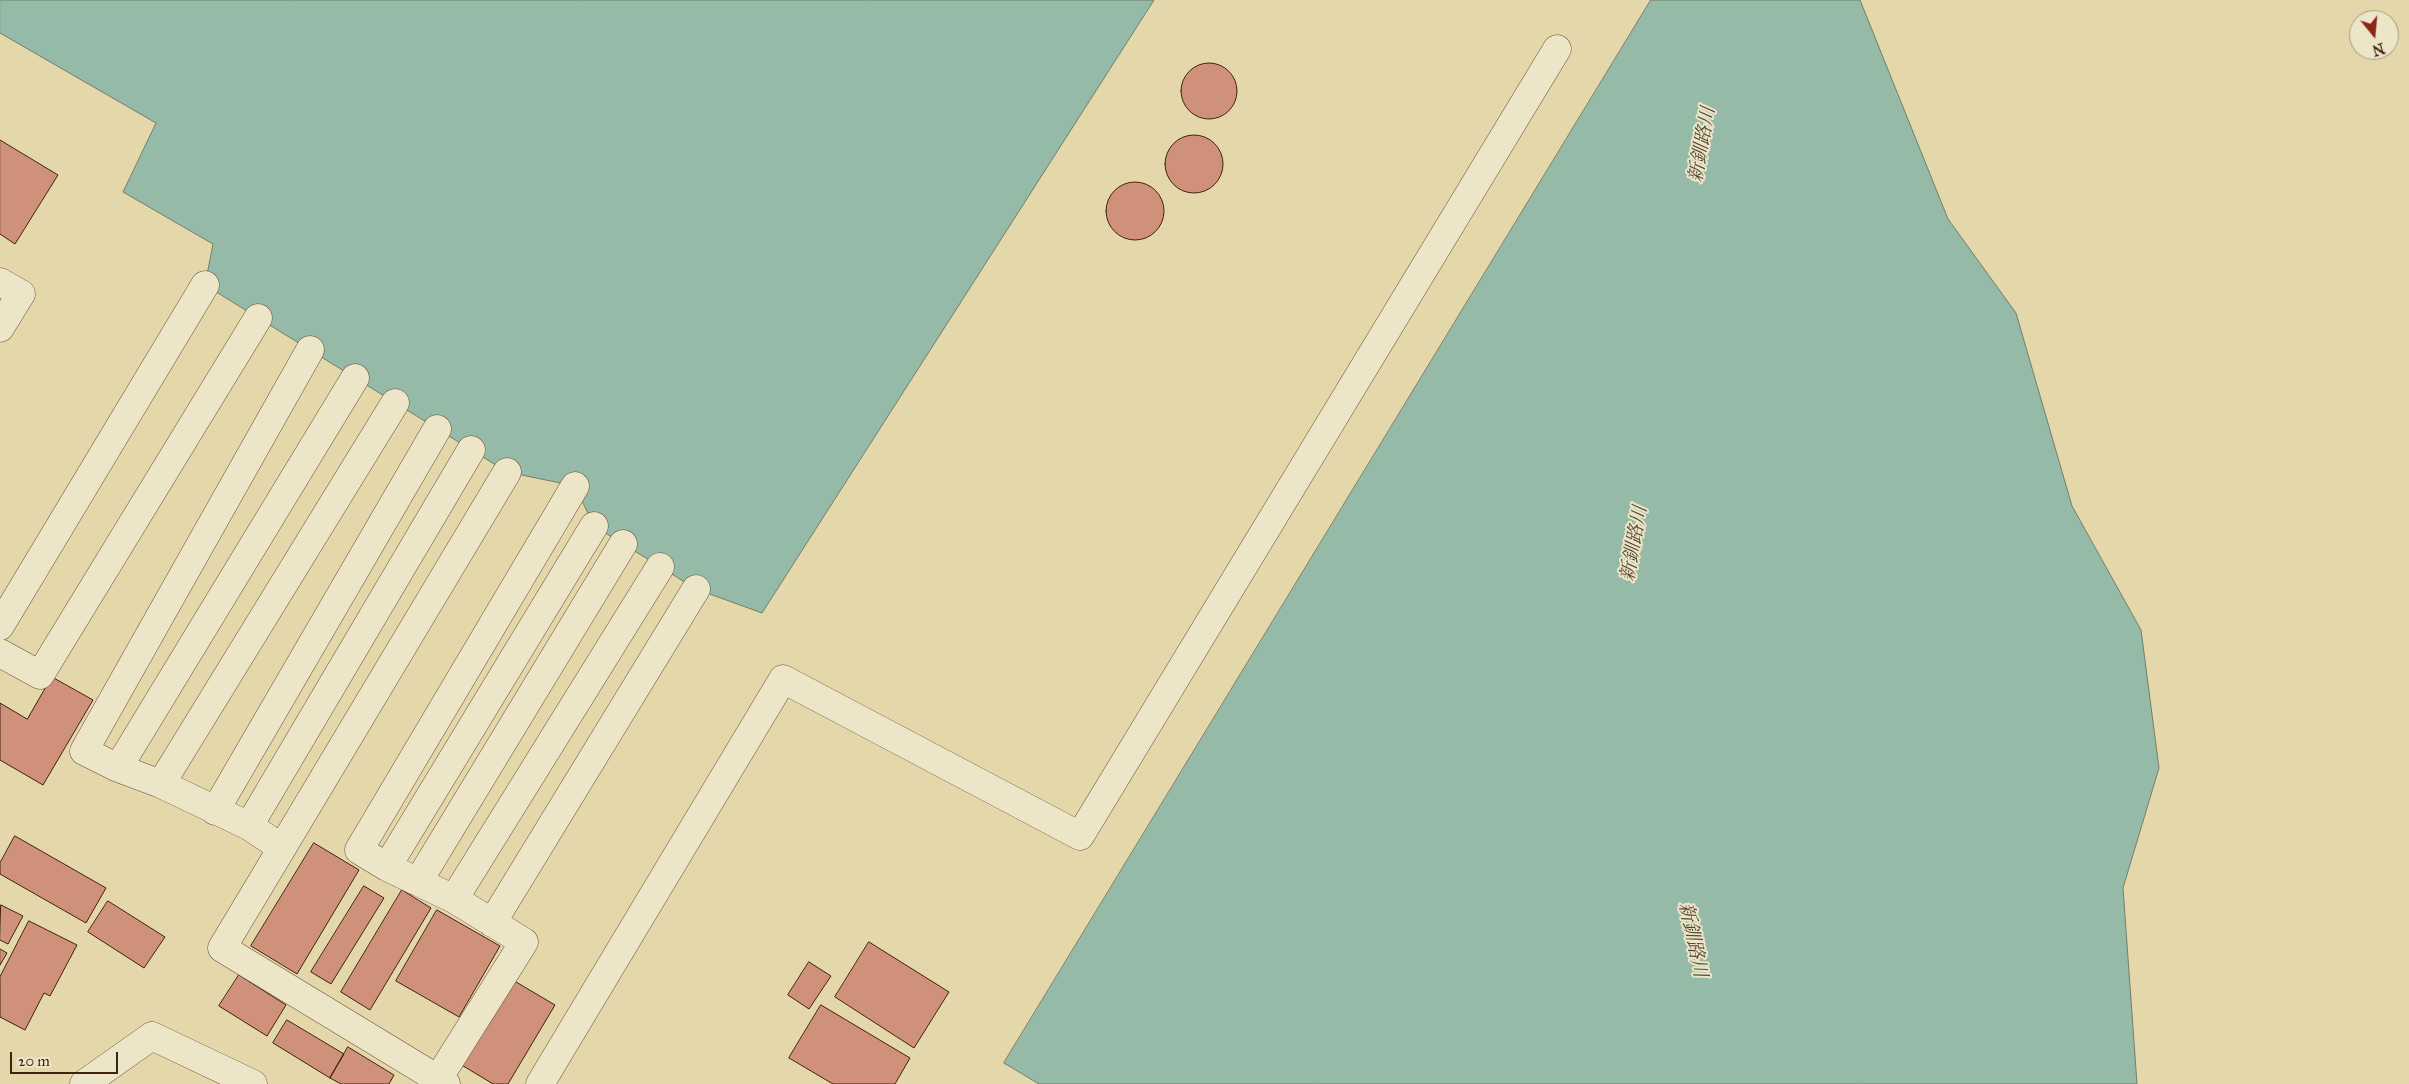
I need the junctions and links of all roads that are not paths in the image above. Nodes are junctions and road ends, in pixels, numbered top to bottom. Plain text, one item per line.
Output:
1 (1558, 48) dead end
2 (0, 282) edge
3 (205, 285) dead end
4 (258, 318) dead end
5 (0, 328) edge
6 (310, 350) dead end
7 (355, 378) dead end
8 (395, 403) dead end
9 (437, 429) dead end
10 (471, 450) dead end
11 (507, 472) dead end
12 (575, 486) dead end
13 (594, 526) dead end
14 (623, 544) dead end
15 (660, 567) dead end
16 (696, 589) dead end
17 (0, 626) edge
18 (0, 653) edge
19 (118, 768) junction
20 (161, 784) junction
21 (216, 811) junction
22 (249, 826) junction
23 (282, 848) junction
24 (387, 867) junction
25 (418, 882) junction
26 (454, 899) junction
27 (492, 924) junction
28 (442, 1082) edge
29 (84, 1084) edge
30 (253, 1084) edge
31 (540, 1084) edge

1 - 31 street
2 - 5 street
3 - 17 street
4 - 18 street
6 - 19 street
7 - 19 street
8 - 20 street
9 - 21 street
10 - 22 street
11 - 23 street
12 - 24 street
13 - 24 street
14 - 25 street
15 - 26 street
16 - 27 street
19 - 20 street
20 - 21 street
21 - 22 street
22 - 23 street
23 - 28 street
24 - 25 street
25 - 26 street
26 - 27 street
27 - 28 street
29 - 30 street

